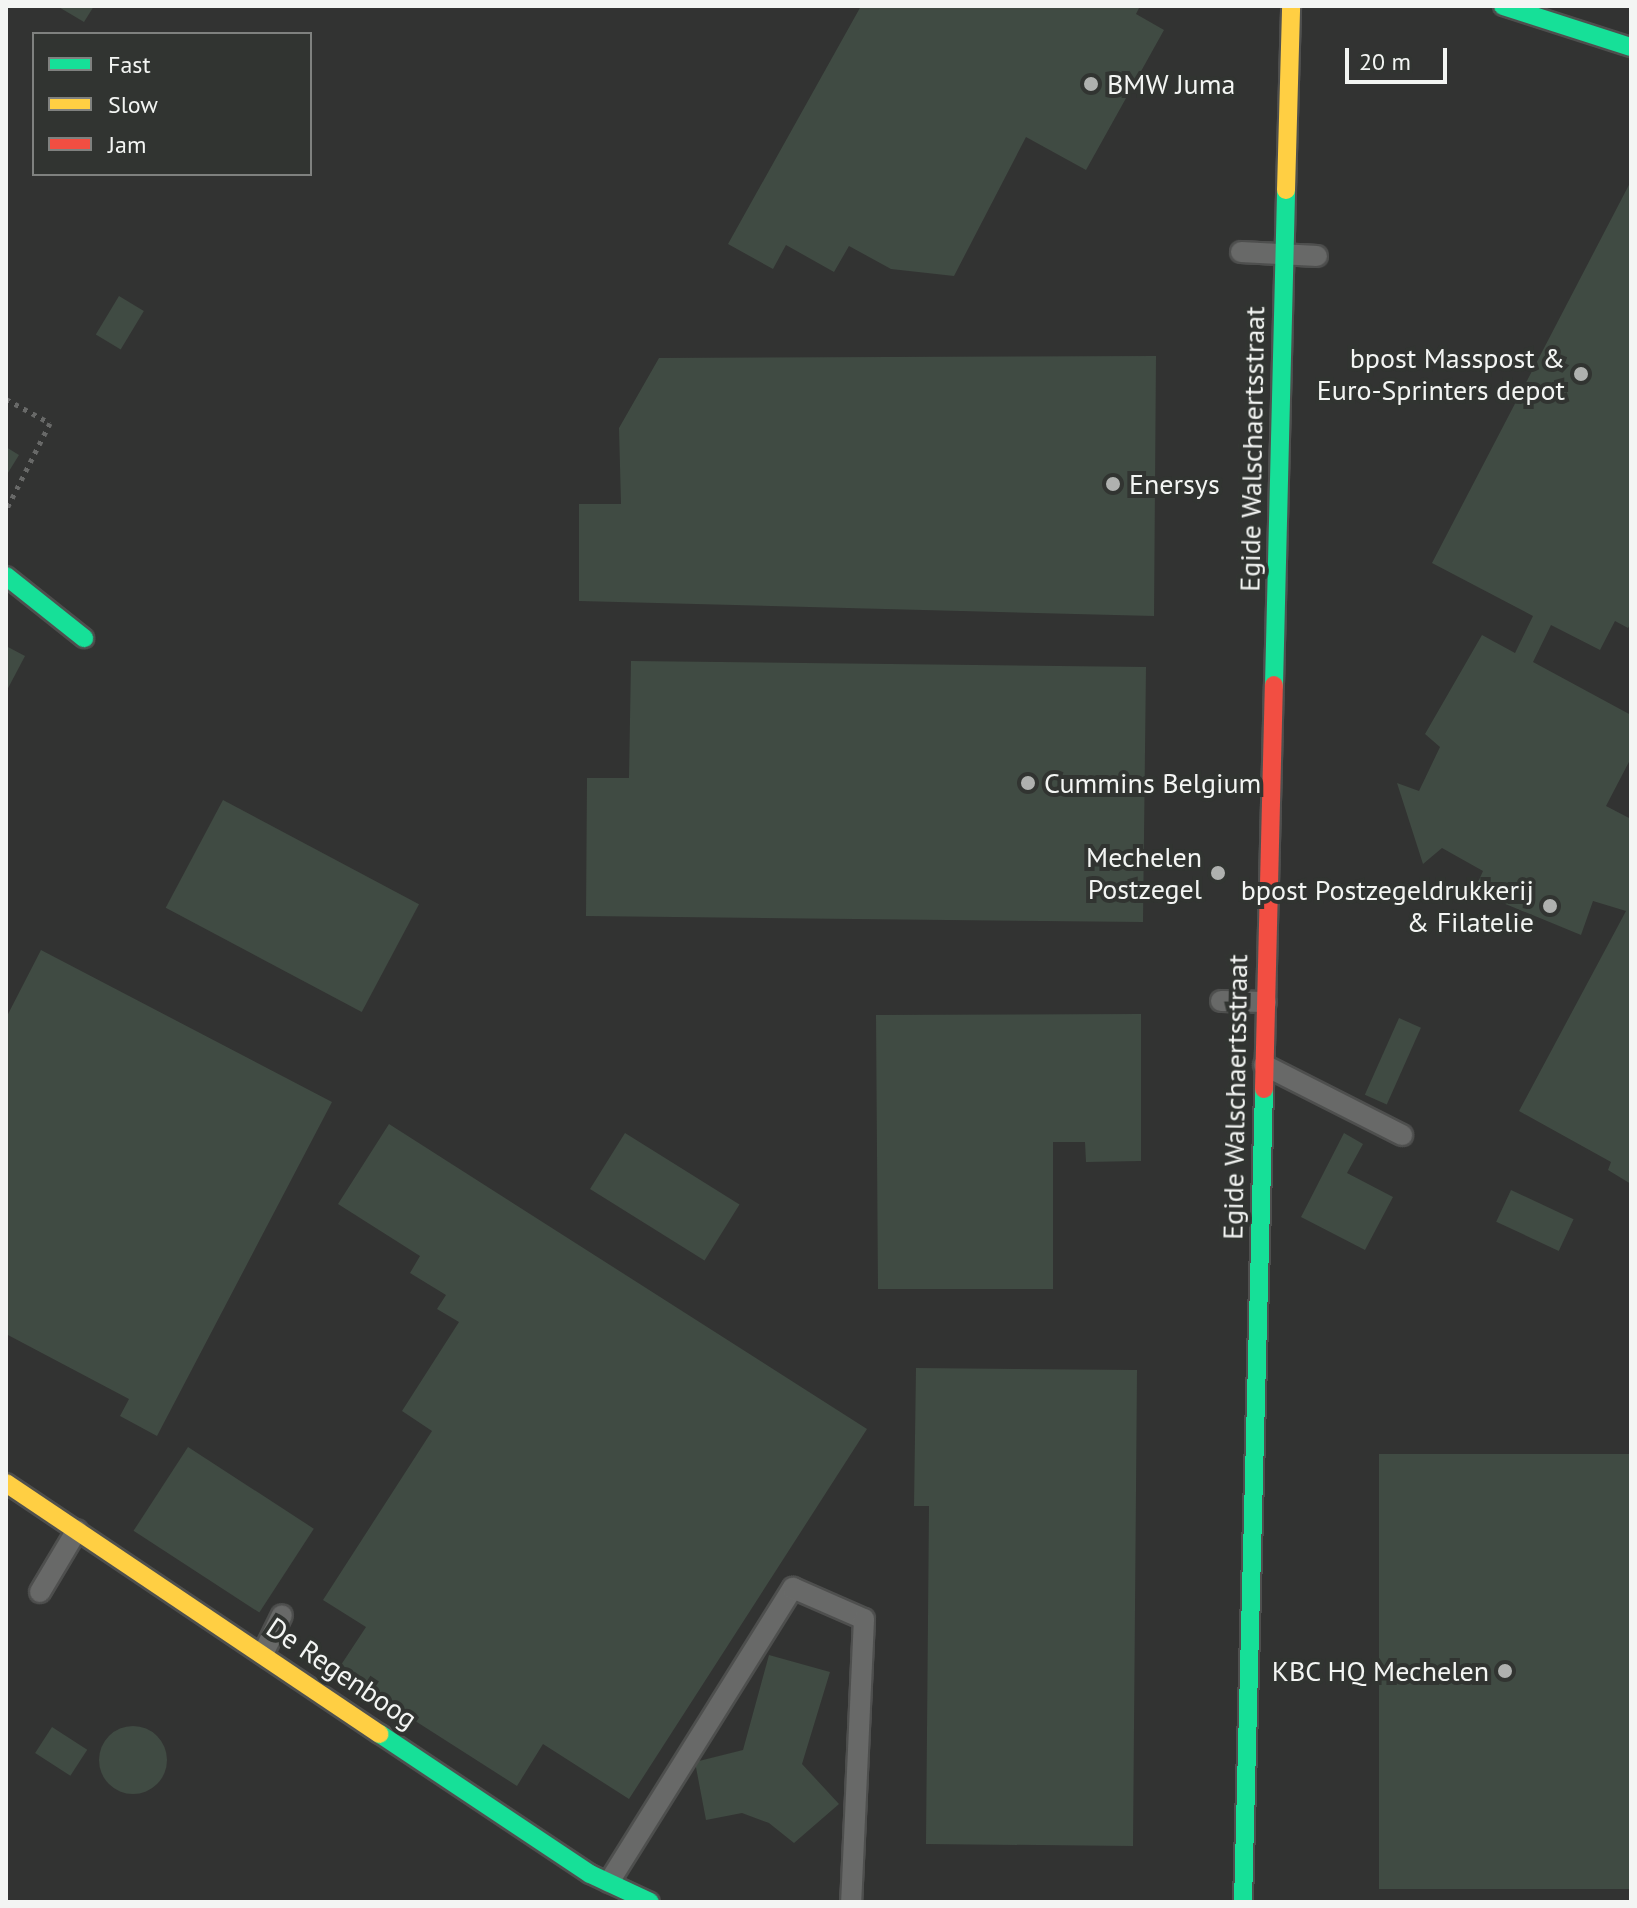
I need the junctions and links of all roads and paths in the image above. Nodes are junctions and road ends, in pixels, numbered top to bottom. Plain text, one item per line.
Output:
1 (1290, 6) edge
2 (1503, 6) edge
3 (1631, 47) edge
4 (1241, 252) dead end
5 (1285, 253) junction
6 (1317, 256) dead end
7 (6, 399) edge
8 (6, 510) edge
9 (6, 576) edge
10 (84, 638) dead end
11 (1221, 1001) dead end
12 (1266, 1002) junction
13 (1264, 1065) junction
14 (1402, 1135) dead end
15 (6, 1483) edge
16 (77, 1530) junction
17 (40, 1592) dead end
18 (282, 1615) dead end
19 (263, 1654) junction
20 (609, 1882) junction
21 (650, 1902) edge
22 (851, 1902) edge
23 (1243, 1902) edge

1 - 5 street, Egide Walschaertsstraat
2 - 3 street
4 - 5 lane
5 - 6 lane
5 - 12 street, Egide Walschaertsstraat
7 - 8 path
9 - 10 street
11 - 12 lane
12 - 13 street, Egide Walschaertsstraat
13 - 14 lane
13 - 23 street, Egide Walschaertsstraat
15 - 16 street, De Regenboog
16 - 17 lane
16 - 19 street, De Regenboog
18 - 19 lane
19 - 20 street, De Regenboog
20 - 21 street, De Regenboog
20 - 22 lane

